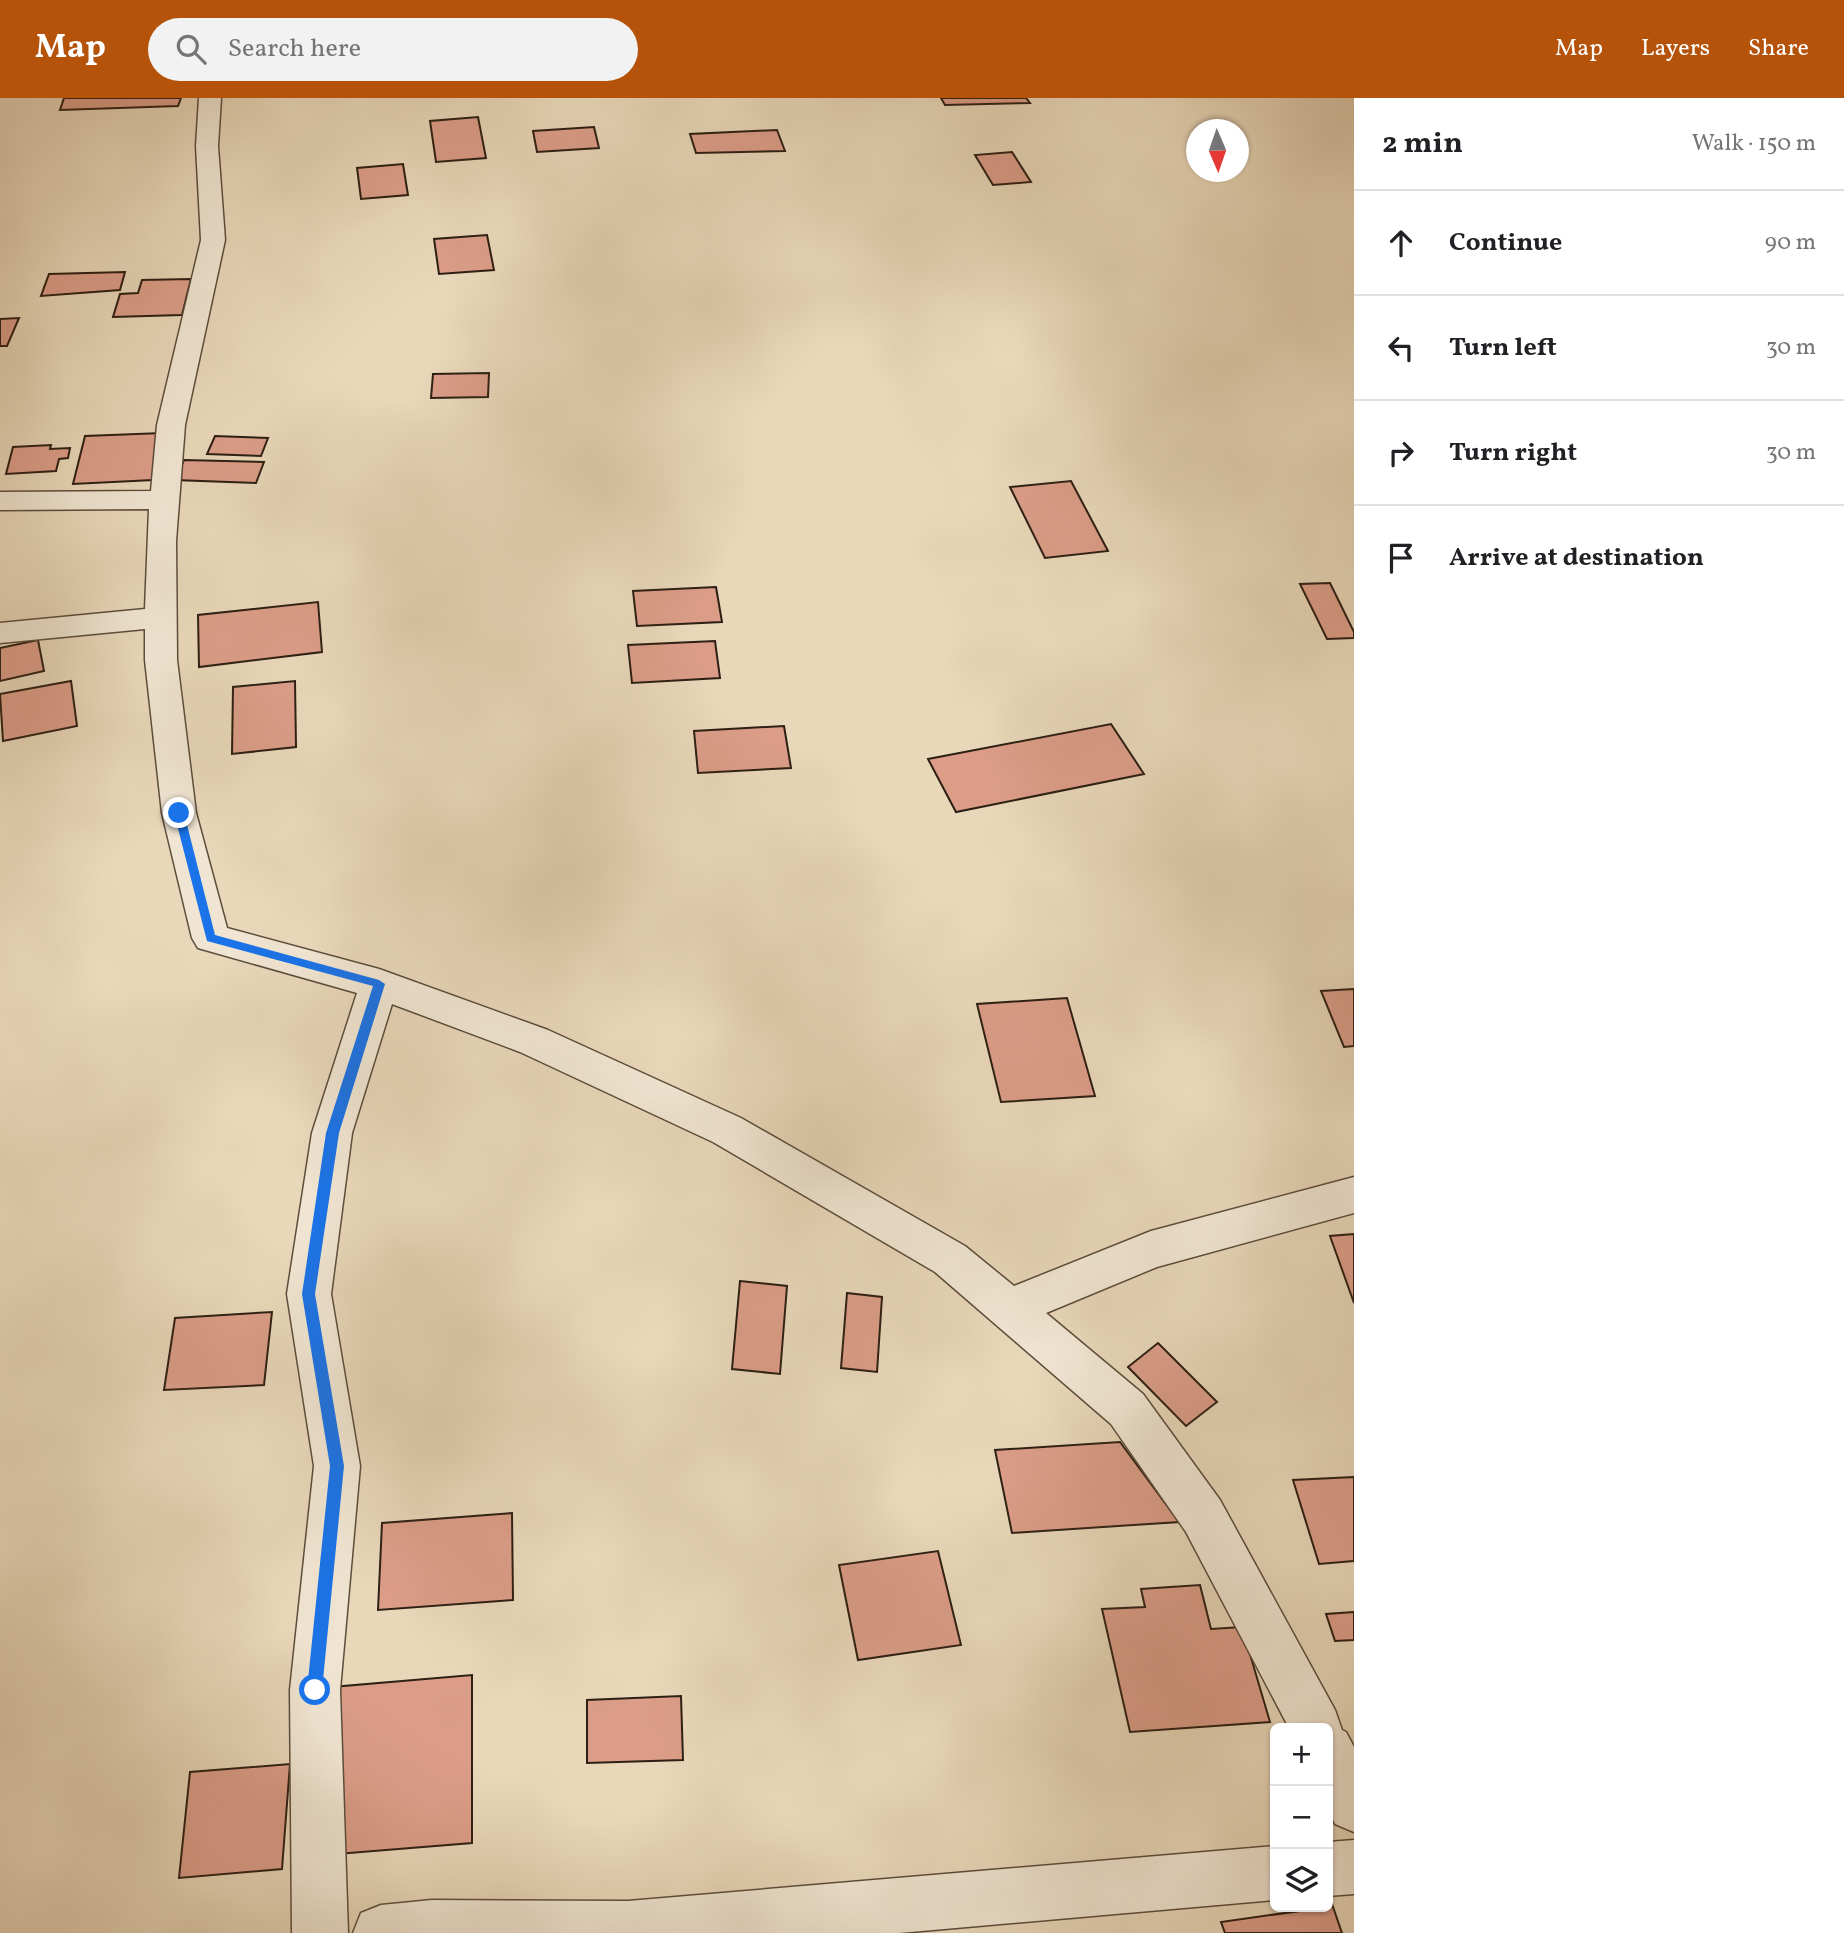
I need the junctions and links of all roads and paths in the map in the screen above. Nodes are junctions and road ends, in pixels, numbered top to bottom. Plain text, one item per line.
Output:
1 (210, 98) edge
2 (163, 500) junction
3 (0, 501) edge
4 (161, 617) junction
5 (0, 633) edge
6 (379, 984) junction
7 (1354, 1195) edge
8 (1008, 1309) junction
9 (1314, 1723) edge
10 (1333, 1761) edge
11 (1354, 1805) edge
12 (1354, 1867) edge
13 (1333, 1869) edge
14 (1270, 1873) edge
15 (628, 1931) edge
16 (320, 1933) edge
17 (381, 1933) edge

1 - 2 street
2 - 3 street
2 - 4 street
4 - 5 street
4 - 6 street
6 - 8 street
6 - 16 street
7 - 8 street
8 - 9 street
10 - 11 street
12 - 13 street
14 - 15 street
15 - 17 street

